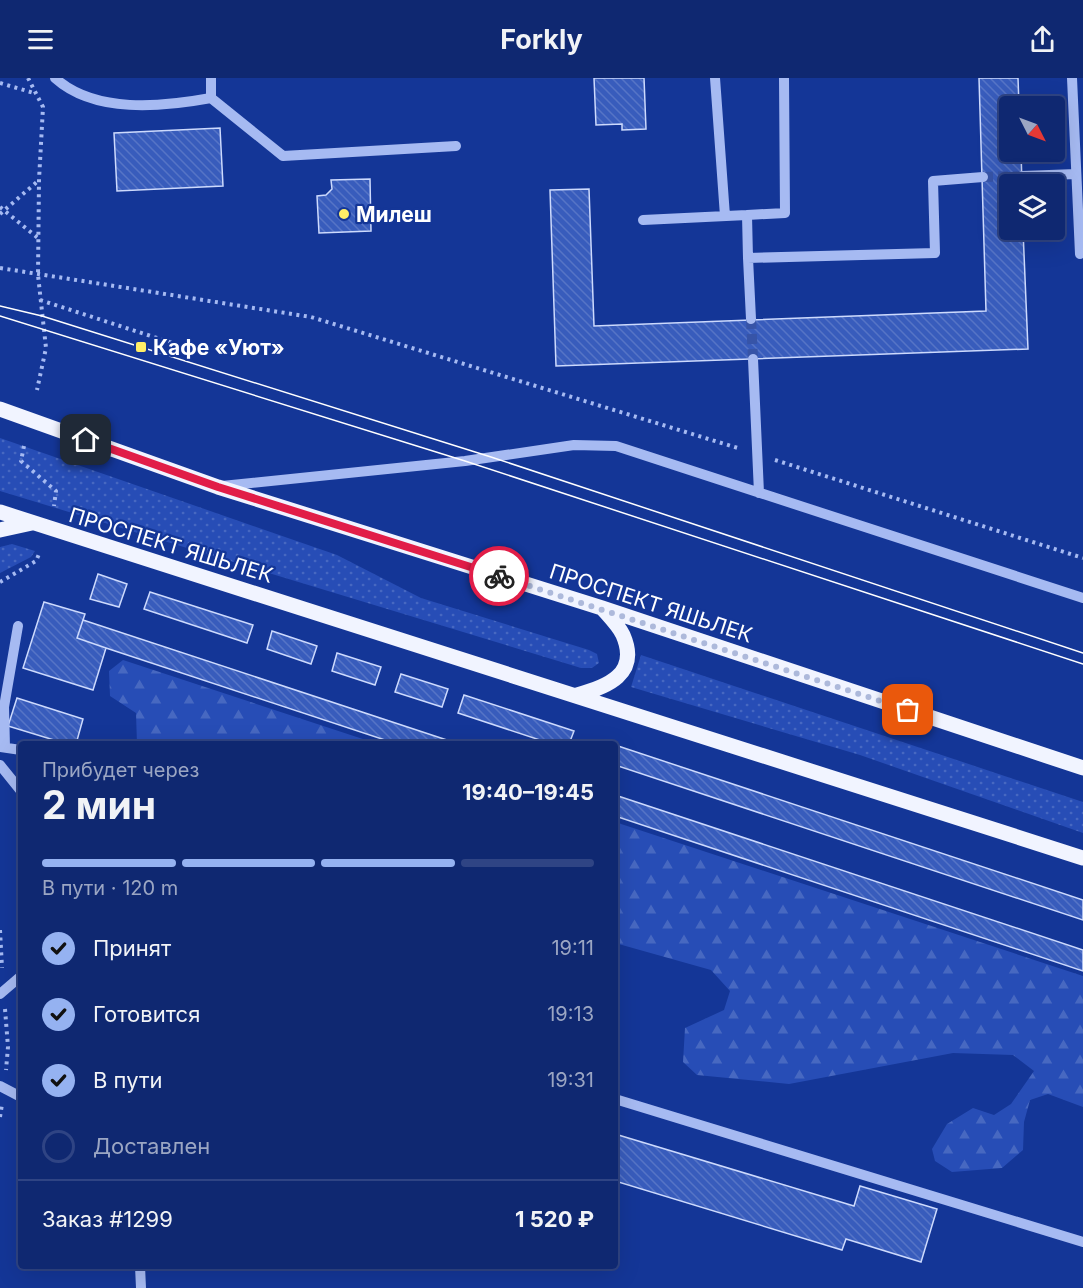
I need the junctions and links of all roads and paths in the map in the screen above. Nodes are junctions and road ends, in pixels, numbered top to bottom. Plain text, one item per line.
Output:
1 (28, 78) edge
2 (55, 78) edge
3 (211, 78) edge
4 (715, 78) edge
5 (784, 78) edge
6 (1072, 78) edge
7 (0, 82) edge
8 (35, 93) junction
9 (211, 98) junction
10 (456, 146) dead end
11 (1065, 174) edge
12 (1076, 174) junction
13 (983, 177) tunnel mouth
14 (39, 180) junction
15 (1, 211) edge
16 (747, 215) junction
17 (725, 216) junction
18 (643, 219) dead end
19 (38, 238) junction
20 (1080, 254) dead end
21 (748, 258) junction
22 (0, 268) edge
23 (38, 275) junction
24 (40, 300) junction
25 (751, 319) tunnel mouth
26 (197, 351) dead end
27 (753, 359) tunnel mouth
28 (37, 390) dead end
29 (0, 409) edge
30 (24, 446) dead end
31 (751, 453) dead end
32 (765, 457) dead end
33 (218, 487) junction
34 (759, 493) junction
35 (54, 506) dead end
36 (0, 512) edge
37 (33, 523) junction
38 (0, 531) edge
39 (39, 554) dead end
40 (1083, 558) edge
41 (0, 582) edge
42 (1083, 598) edge
43 (603, 608) junction
44 (18, 626) dead end
45 (577, 695) junction
46 (2, 747) edge
47 (18, 750) edge
48 (0, 765) edge
49 (1083, 768) edge
50 (18, 786) edge
51 (1083, 858) edge
52 (0, 930) edge
53 (18, 979) edge
54 (2, 992) edge
55 (2, 1087) edge
56 (18, 1095) edge
57 (618, 1100) edge
58 (0, 1117) edge
59 (1083, 1242) edge
60 (140, 1269) edge
61 (141, 1288) edge

1 - 8 path
2 - 9 street
3 - 9 street
4 - 17 street
5 - 16 street
6 - 12 street
7 - 8 path
8 - 14 path
9 - 10 street
11 - 12 street
12 - 20 street
13 - 21 street
14 - 15 path
14 - 19 path
15 - 19 path
16 - 17 street
16 - 21 street
17 - 18 street
19 - 23 path
21 - 25 street
22 - 23 path
23 - 24 path
23 - 31 path
24 - 26 path
24 - 28 path
27 - 34 street
29 - 33 main road, ПРОСПЕКТ ЯШЬЛЕК
30 - 35 path
32 - 40 path
33 - 34 street
33 - 43 main road, ПРОСПЕКТ ЯШЬЛЕК
34 - 42 street
36 - 37 main road, ПРОСПЕКТ ЯШЬЛЕК
37 - 38 main road
37 - 45 main road, ПРОСПЕКТ ЯШЬЛЕК
39 - 41 path
43 - 45 main road
43 - 49 main road, ПРОСПЕКТ ЯШЬЛЕК
44 - 46 street
45 - 51 main road, ПРОСПЕКТ ЯШЬЛЕК
46 - 47 street
48 - 50 street
52 - 54 path
53 - 54 street
54 - 55 path
55 - 56 street
55 - 58 path
57 - 59 street
60 - 61 street

